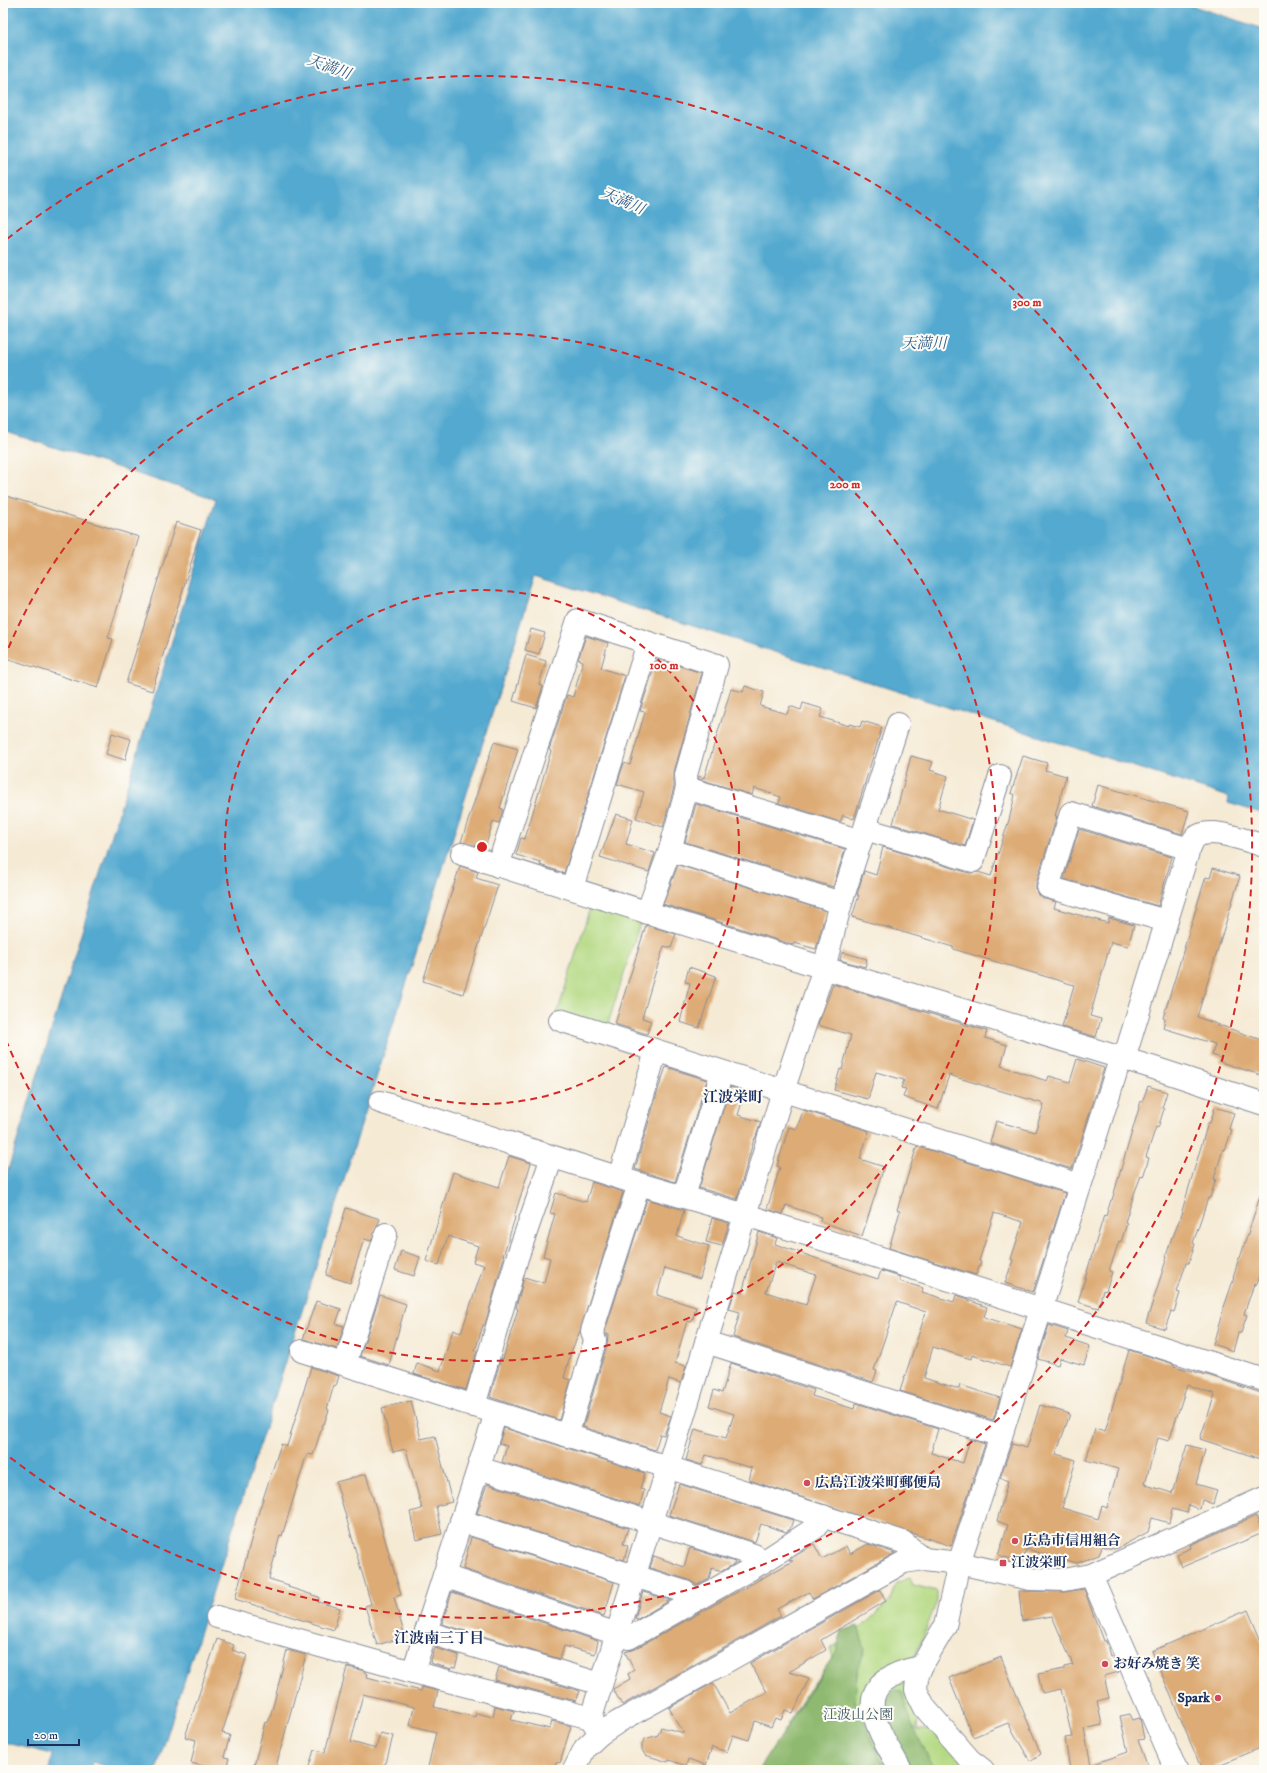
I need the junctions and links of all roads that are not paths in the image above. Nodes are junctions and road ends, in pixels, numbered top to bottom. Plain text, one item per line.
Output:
1 (648, 643) junction
2 (898, 724) dead end
3 (1000, 776) dead end
4 (688, 788) junction
5 (863, 835) junction
6 (1264, 846) edge
7 (1189, 849) junction
8 (670, 850) junction
9 (462, 854) dead end
10 (498, 866) junction
11 (572, 888) junction
12 (841, 904) junction
13 (647, 913) junction
14 (1166, 921) junction
15 (824, 968) junction
16 (560, 1020) dead end
17 (656, 1051) junction
18 (1124, 1059) junction
19 (722, 1072) junction
20 (782, 1091) junction
21 (380, 1102) dead end
22 (1264, 1104) edge
23 (552, 1157) junction
24 (629, 1181) junction
25 (1080, 1185) junction
26 (684, 1196) junction
27 (746, 1215) junction
28 (386, 1234) dead end
29 (1042, 1308) junction
30 (706, 1342) junction
31 (302, 1351) dead end
32 (345, 1364) junction
33 (1264, 1380) edge
34 (474, 1406) junction
35 (496, 1413) junction
36 (567, 1436) junction
37 (1001, 1436) junction
38 (479, 1468) junction
39 (668, 1468) junction
40 (1264, 1498) edge
41 (823, 1516) junction
42 (462, 1521) junction
43 (650, 1523) junction
44 (924, 1559) junction
45 (763, 1562) junction
46 (959, 1563) junction
47 (1091, 1575) junction
48 (444, 1576) junction
49 (634, 1576) junction
50 (695, 1600) junction
51 (218, 1617) dead end
52 (426, 1632) junction
53 (617, 1634) junction
54 (920, 1667) junction
55 (413, 1672) junction
56 (601, 1684) junction
57 (595, 1726) junction
58 (574, 1770) edge
59 (900, 1770) edge
60 (983, 1770) edge
61 (1176, 1770) edge

1 - 4 street
1 - 10 street
1 - 11 street
2 - 5 street
3 - 5 street
4 - 5 street
4 - 8 street
5 - 12 street
6 - 7 street
7 - 14 street
7 - 14 street
8 - 12 street
8 - 13 street
9 - 10 street
10 - 11 street
11 - 13 street
12 - 15 street
13 - 15 street
14 - 18 street
15 - 18 street
15 - 20 street
16 - 17 street
17 - 19 street
17 - 24 street
18 - 22 street
18 - 25 street
19 - 20 street
19 - 26 street
20 - 25 street
20 - 27 street
21 - 23 street
23 - 24 street
23 - 34 street
24 - 26 street
24 - 36 street
25 - 29 street
26 - 27 street
27 - 29 street
27 - 30 street
28 - 32 street
29 - 33 street
29 - 37 street
30 - 37 street
30 - 39 street
31 - 32 street
32 - 34 street
34 - 35 street
35 - 36 street
35 - 38 street
36 - 39 street
37 - 46 street
38 - 42 street
38 - 43 street
39 - 41 street
39 - 43 street
40 - 47 street
41 - 44 street
41 - 45 street
42 - 48 street
42 - 49 street
43 - 45 street
43 - 49 street
44 - 46 street
44 - 57 street
45 - 50 street
46 - 47 street
46 - 54 street
47 - 61 street
48 - 52 street
48 - 53 street
49 - 50 street
49 - 53 street
50 - 53 street
51 - 55 street
52 - 55 street
52 - 56 street
53 - 56 street
54 - 59 street
54 - 60 street
55 - 57 street
56 - 57 street
57 - 58 street

